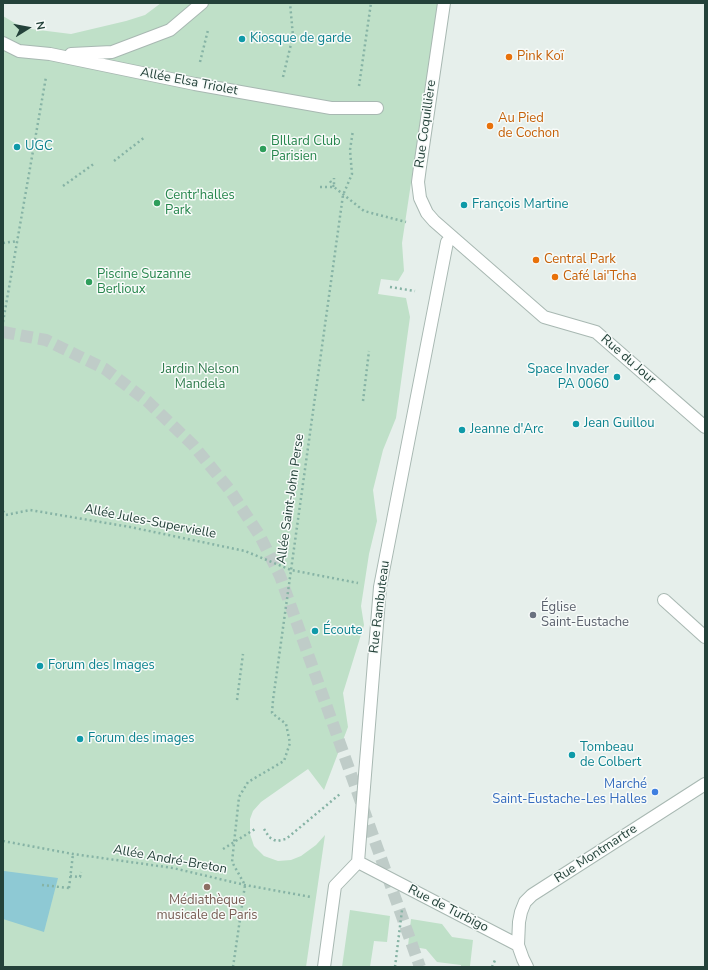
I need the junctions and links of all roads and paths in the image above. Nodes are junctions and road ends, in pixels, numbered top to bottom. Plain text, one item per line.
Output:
1 (202, 3) edge
2 (290, 3) edge
3 (371, 3) edge
4 (444, 3) edge
5 (209, 25) dead end
6 (3, 43) edge
7 (50, 54) junction
8 (195, 84) junction
9 (276, 98) junction
10 (356, 108) junction
11 (377, 108) dead end
12 (146, 137) dead end
13 (114, 161) dead end
14 (95, 163) dead end
15 (334, 178) dead end
16 (330, 181) dead end
17 (63, 186) dead end
18 (320, 187) dead end
19 (334, 187) junction
20 (343, 194) junction
21 (406, 222) dead end
22 (448, 238) junction
23 (18, 241) junction
24 (3, 243) edge
25 (3, 322) edge
26 (369, 350) dead end
27 (363, 401) dead end
28 (705, 427) edge
29 (3, 511) edge
30 (4, 516) edge
31 (291, 570) junction
32 (380, 588) junction
33 (664, 600) dead end
34 (705, 637) edge
35 (243, 654) dead end
36 (237, 700) dead end
37 (705, 784) edge
38 (332, 801) dead end
39 (255, 829) dead end
40 (264, 829) dead end
41 (3, 841) edge
42 (223, 849) dead end
43 (73, 854) junction
44 (358, 862) junction
45 (71, 871) dead end
46 (81, 872) dead end
47 (70, 876) junction
48 (42, 885) dead end
49 (245, 885) junction
50 (69, 888) junction
51 (333, 901) junction
52 (400, 924) dead end
53 (518, 945) junction
54 (233, 967) edge
55 (324, 967) edge
56 (395, 967) edge
57 (527, 967) edge

1 - 7 street
2 - 9 path
3 - 10 path, Allée Saint-John Perse
4 - 22 street, Rue Coquillière
5 - 8 path
6 - 7 street, Allée Elsa Triolet
7 - 8 street, Allée Elsa Triolet
7 - 23 path
8 - 9 street, Allée Elsa Triolet
9 - 10 street, Allée Elsa Triolet
10 - 11 street, Allée Elsa Triolet
10 - 20 path, Allée Saint-John Perse
12 - 13 path
14 - 17 path
15 - 19 path
16 - 19 path
18 - 19 path
19 - 20 path
20 - 21 path
20 - 31 path, Allée Saint-John Perse
22 - 28 street, Rue du Jour
22 - 32 street, Rue Rambuteau
23 - 24 path
23 - 25 path
26 - 27 path
29 - 30 path, Allée Jules-Supervielle
30 - 31 path, Allée Jules-Supervielle
31 - 32 path, Allée Jules-Supervielle
31 - 49 path, Allée Saint-John Perse
32 - 44 street, Rue Rambuteau
33 - 34 street
35 - 36 path
37 - 53 street, Rue Montmartre
38 - 40 path
39 - 42 path
41 - 43 path, Allée André-Breton
43 - 47 path
43 - 49 path, Allée André-Breton
44 - 51 street
44 - 53 street, Rue de Turbigo
45 - 50 path
46 - 47 path
47 - 50 path
48 - 50 path
49 - 51 path, Allée André-Breton
49 - 54 path
51 - 55 street
52 - 56 path
53 - 57 street

